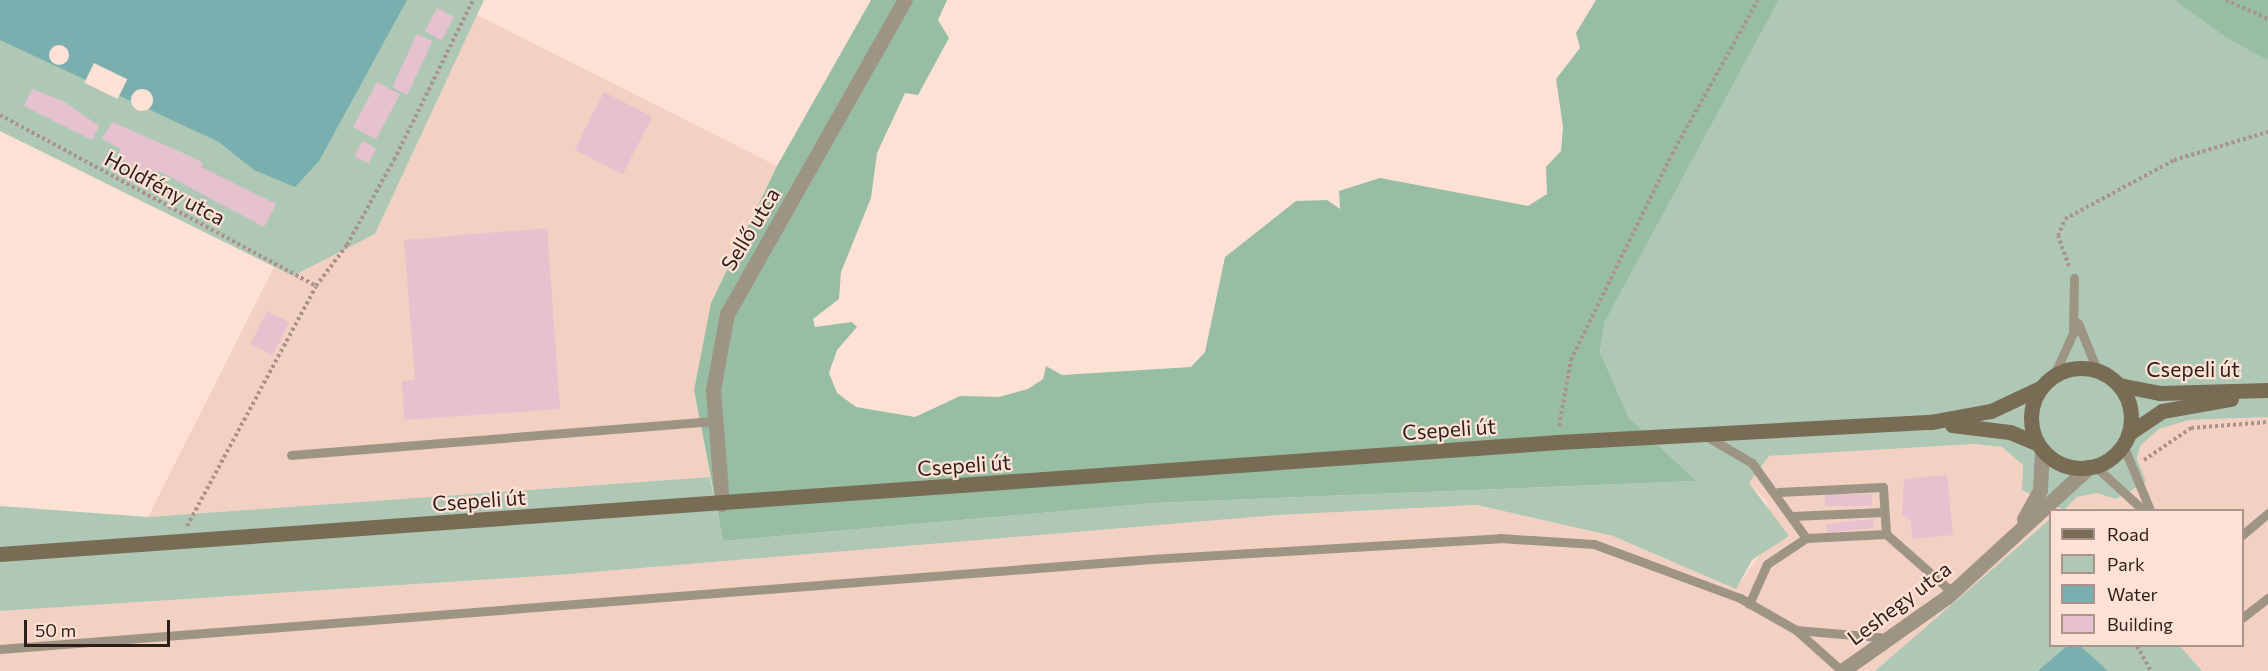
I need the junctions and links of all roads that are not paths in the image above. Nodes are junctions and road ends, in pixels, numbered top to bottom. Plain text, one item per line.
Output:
1 (905, 0) edge
2 (2097, 370) junction
3 (2054, 375) junction
4 (2119, 385) junction
5 (2040, 388) junction
6 (2268, 390) edge
7 (714, 421) junction
8 (1931, 422) junction
9 (1706, 436) junction
10 (2125, 439) junction
11 (2040, 447) junction
12 (291, 455) dead end
13 (2092, 466) junction
14 (1778, 492) junction
15 (722, 504) junction
16 (2142, 509) edge
17 (2150, 509) edge
18 (1884, 512) junction
19 (2268, 513) edge
20 (1792, 516) junction
21 (2244, 533) edge
22 (1887, 534) junction
23 (1806, 538) junction
24 (0, 554) edge
25 (1980, 568) junction
26 (1952, 592) junction
27 (2268, 597) edge
28 (1749, 604) junction
29 (2244, 616) edge
30 (1796, 630) junction
31 (1892, 638) junction
32 (0, 649) edge
33 (1842, 671) edge

1 - 7 street, Sellő utca
2 - 3 street
2 - 3 lane
2 - 4 street
3 - 5 street
4 - 6 street, Csepeli út
4 - 10 street
5 - 8 street, Csepeli út
5 - 11 street
6 - 10 street, Csepeli út
7 - 12 lane
7 - 15 street, Sellő utca
8 - 9 street, Csepeli út
8 - 11 street, Csepeli út
9 - 14 lane
9 - 15 street, Csepeli út
10 - 13 street
10 - 17 lane
11 - 13 street
11 - 25 street, Leshegy utca
13 - 16 lane
13 - 25 street, Leshegy utca
14 - 18 lane
14 - 20 lane
15 - 24 street, Csepeli út
18 - 20 lane
18 - 22 lane
19 - 21 lane
20 - 23 lane
22 - 23 lane
22 - 26 lane
23 - 28 lane
25 - 26 street, Leshegy utca
26 - 31 street, Leshegy utca
27 - 29 lane
28 - 30 lane
28 - 32 lane
30 - 31 lane
30 - 33 lane
31 - 33 street, Leshegy utca

